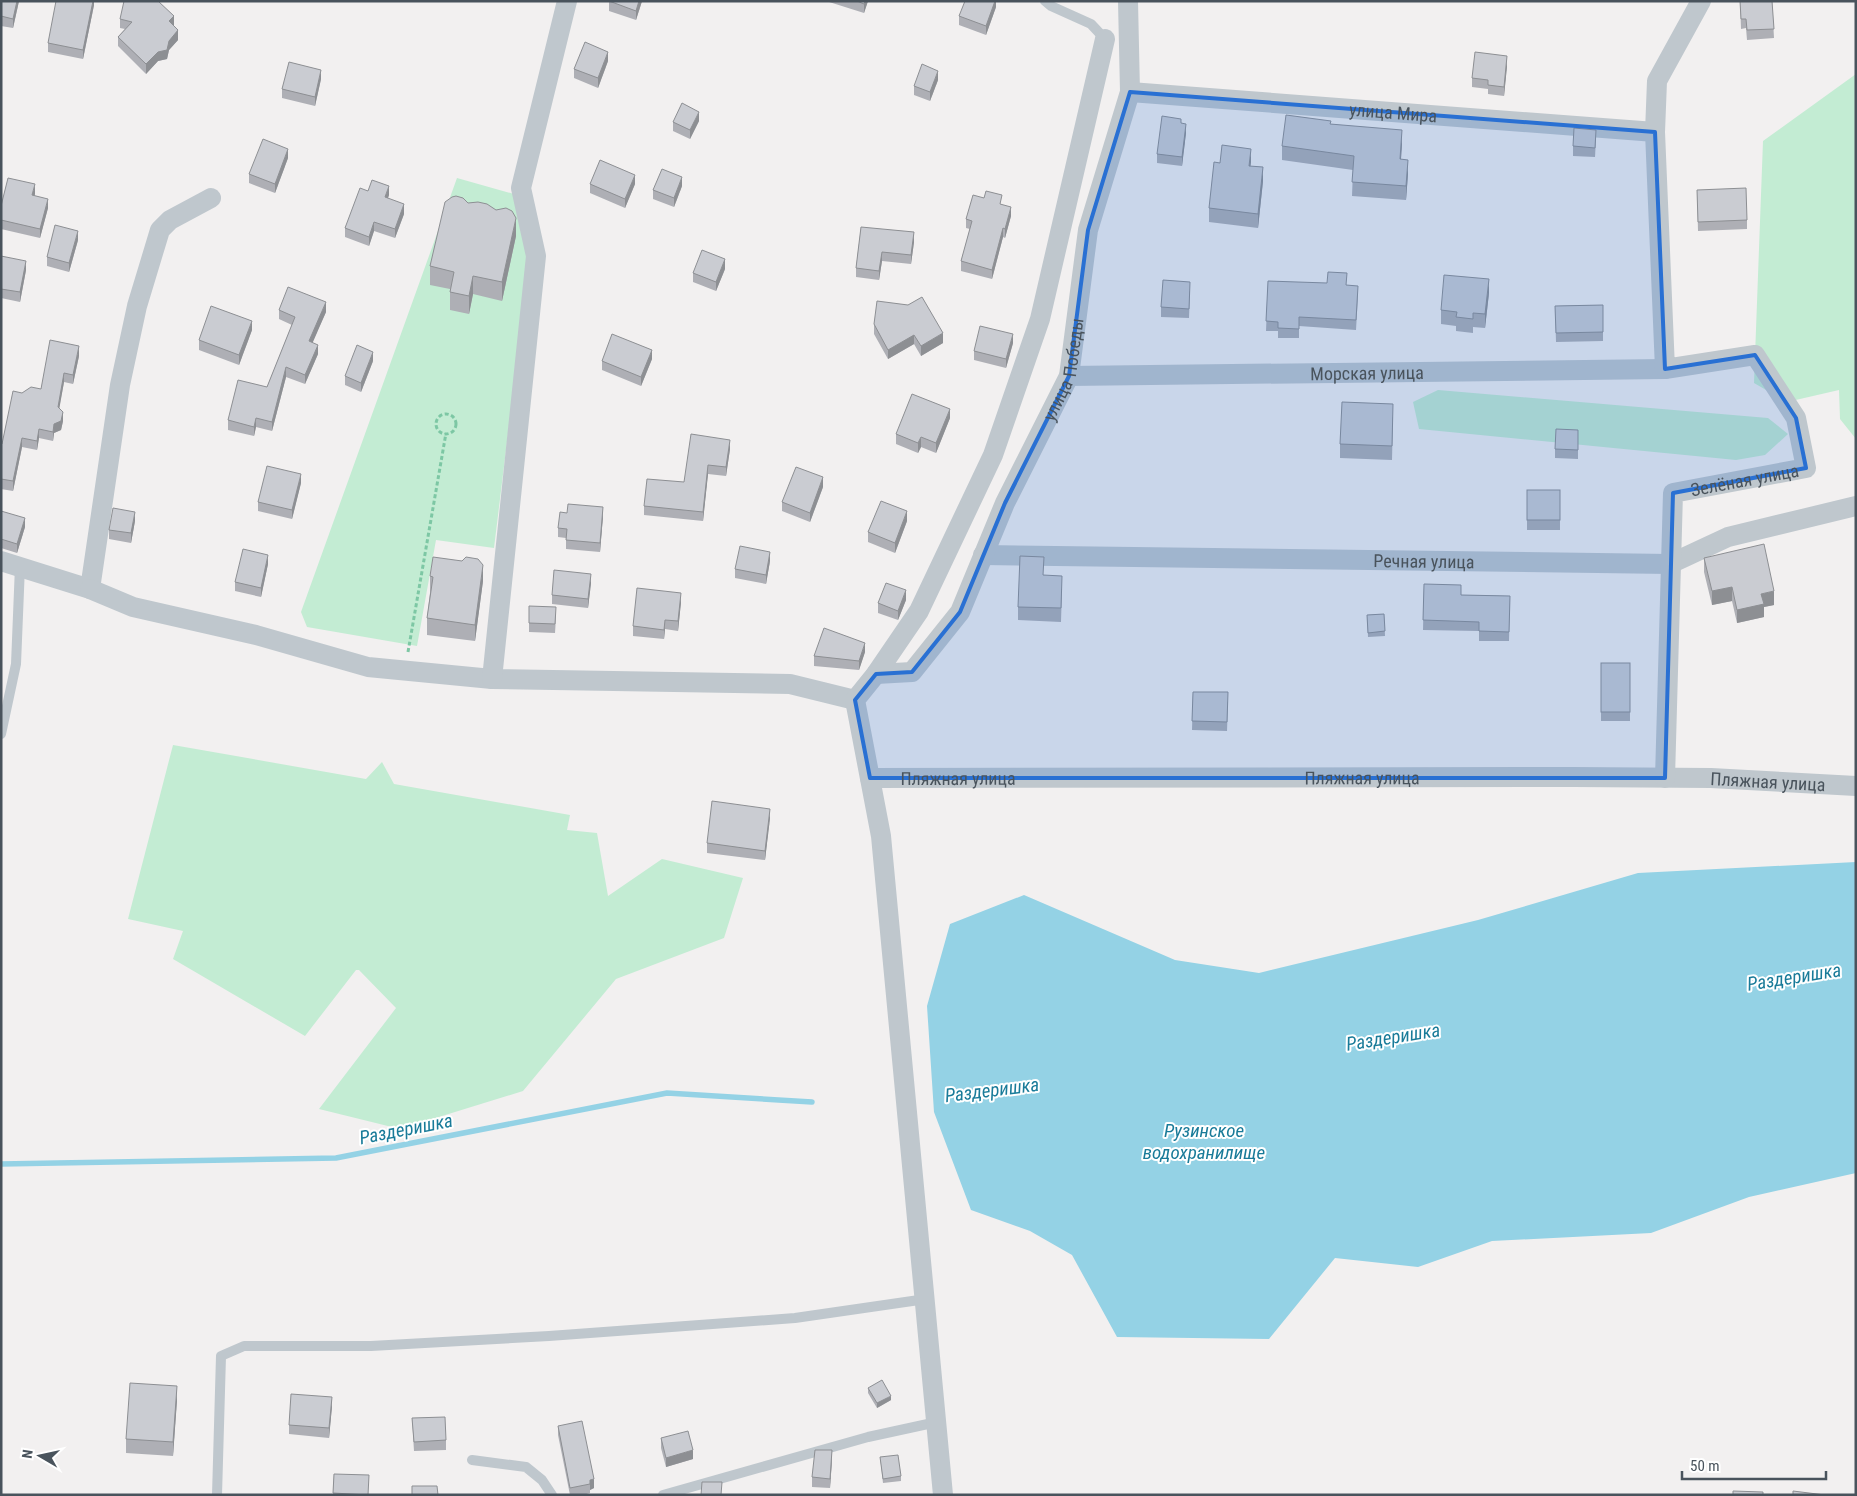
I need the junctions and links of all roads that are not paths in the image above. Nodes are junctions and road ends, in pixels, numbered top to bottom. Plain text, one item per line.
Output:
1 (567, 1) edge
2 (1045, 1) edge
3 (1128, 1) edge
4 (1701, 1) edge
5 (1105, 39) joint
6 (1130, 92) junction
7 (1655, 132) junction
8 (212, 198) dead end
9 (1666, 369) junction
10 (1069, 376) junction
11 (1856, 506) edge
12 (983, 555) junction
13 (10, 564) edge
14 (1670, 564) junction
15 (90, 589) junction
16 (876, 674) junction
17 (492, 679) junction
18 (855, 700) junction
19 (1, 734) edge
20 (870, 778) junction
21 (1665, 778) junction
22 (1856, 786) edge
23 (926, 1300) junction
24 (937, 1422) junction
25 (472, 1460) dead end
26 (217, 1495) edge
27 (552, 1495) edge
28 (663, 1495) edge
29 (943, 1495) edge

1 - 17 street
2 - 5 lane
3 - 6 street, улица Победы
4 - 7 street
5 - 16 street
6 - 7 street, улица Мира
6 - 10 street, улица Победы
7 - 9 street
8 - 15 street
9 - 10 street, Морская улица
9 - 14 street, Зелёная улица
10 - 12 street, улица Победы
11 - 14 street, Речная улица
12 - 14 street, Речная улица
12 - 16 street, улица Победы
13 - 15 street
13 - 19 lane
14 - 21 street, Зелёная улица
15 - 17 street
16 - 18 street
17 - 18 street
18 - 20 street
20 - 21 street, Пляжная улица
20 - 23 street
21 - 22 street, Пляжная улица
23 - 24 street
23 - 26 lane
24 - 28 lane
24 - 29 street
25 - 27 lane

